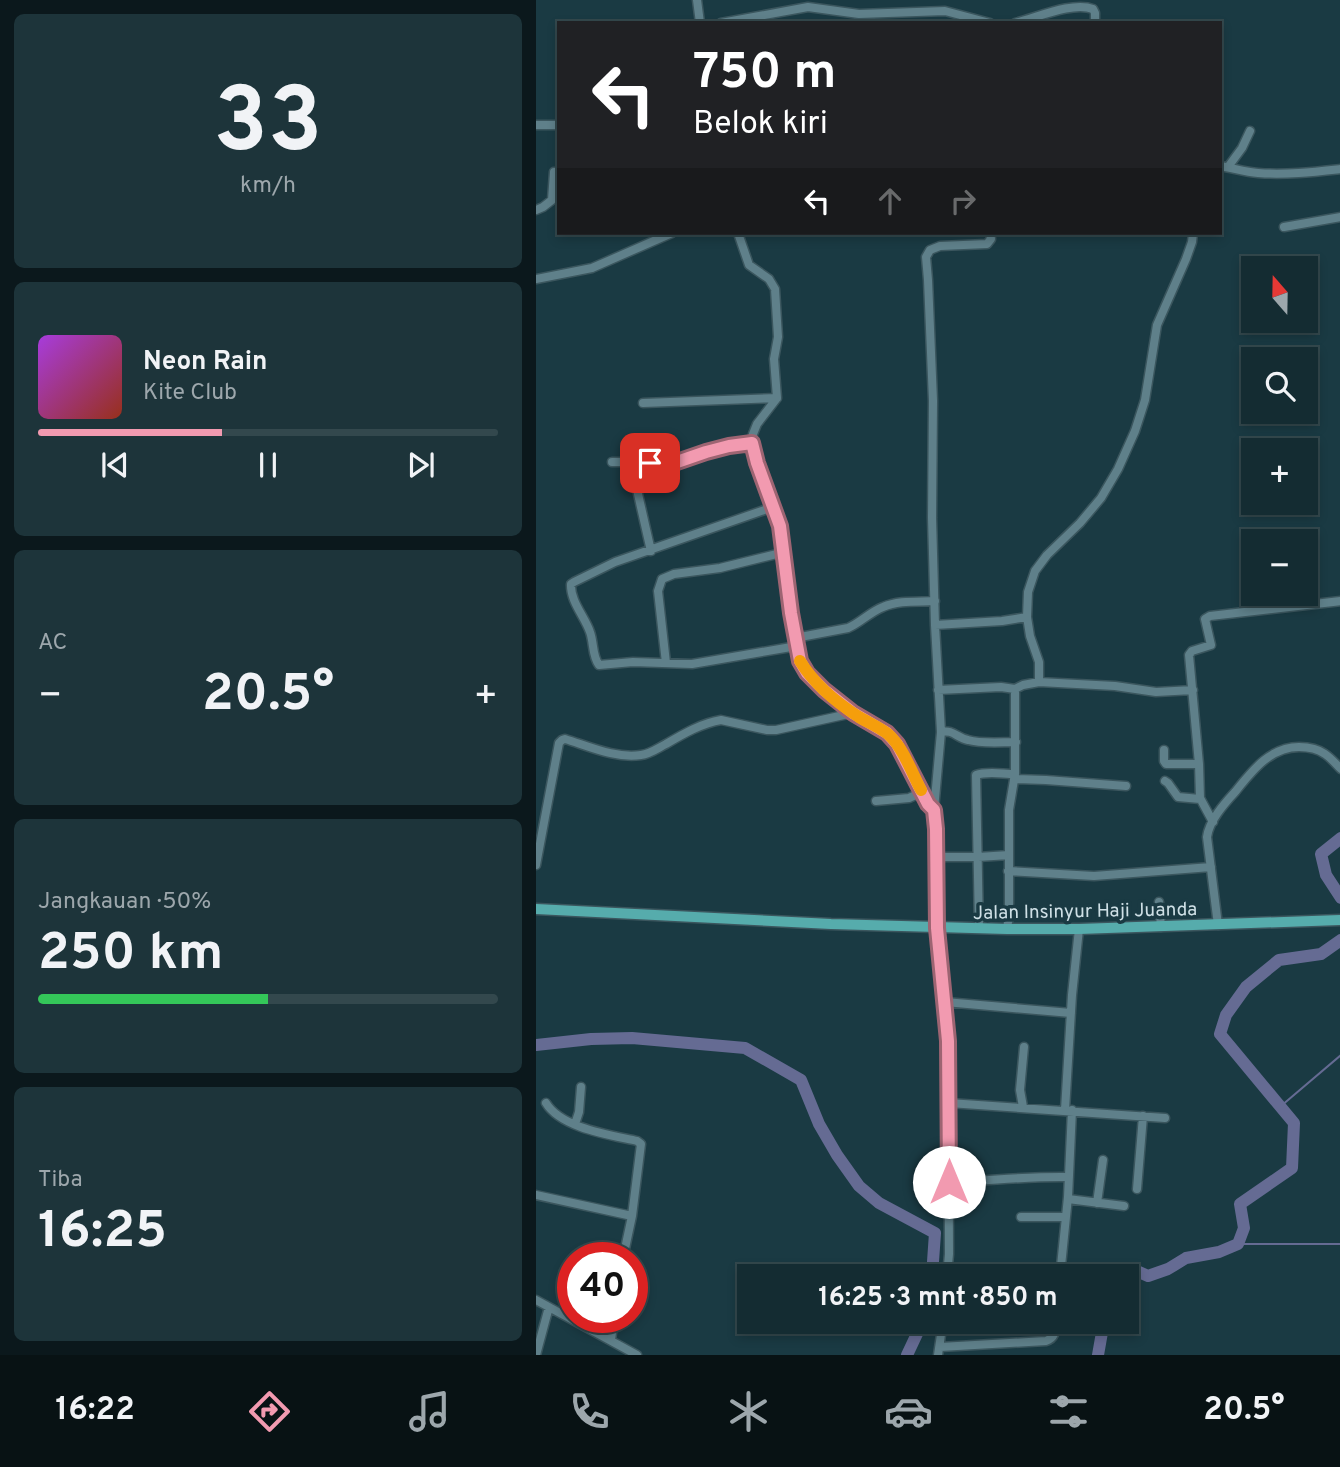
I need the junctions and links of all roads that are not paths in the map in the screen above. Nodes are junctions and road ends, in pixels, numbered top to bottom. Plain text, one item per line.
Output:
1 (697, 0) edge
2 (700, 21) edge
3 (732, 21) edge
4 (982, 21) edge
5 (1021, 21) edge
6 (1095, 21) edge
7 (536, 125) edge
8 (557, 125) edge
9 (1249, 131) dead end
10 (1223, 167) edge
11 (1340, 169) edge
12 (554, 172) dead end
13 (536, 210) edge
14 (1340, 218) edge
15 (1284, 227) dead end
16 (667, 235) edge
17 (739, 235) edge
18 (990, 235) edge
19 (1193, 235) edge
20 (536, 279) edge
21 (777, 398) junction
22 (643, 403) dead end
23 (752, 443) junction
24 (612, 462) dead end
25 (635, 463) junction
26 (773, 507) junction
27 (650, 551) junction
28 (784, 552) junction
29 (935, 601) junction
30 (1340, 601) edge
31 (1027, 617) junction
32 (935, 625) junction
33 (796, 642) junction
34 (666, 663) junction
35 (1039, 682) junction
36 (1015, 689) junction
37 (938, 690) junction
38 (1193, 690) junction
39 (853, 713) junction
40 (941, 732) junction
41 (1016, 742) junction
42 (1164, 750) dead end
43 (1199, 764) junction
44 (1340, 769) edge
45 (1015, 777) junction
46 (1165, 781) dead end
47 (1126, 786) dead end
48 (922, 792) junction
49 (1200, 799) junction
50 (876, 801) dead end
51 (934, 810) junction
52 (1213, 822) junction
53 (1009, 855) junction
54 (937, 857) junction
55 (978, 857) junction
56 (536, 865) edge
57 (1212, 867) junction
58 (1008, 871) junction
59 (1159, 902) dead end
60 (536, 909) edge
61 (1335, 920) edge
62 (1218, 926) junction
63 (1161, 927) junction
64 (937, 928) junction
65 (979, 929) junction
66 (1007, 929) junction
67 (1079, 929) junction
68 (945, 1002) junction
69 (1071, 1013) junction
70 (1024, 1047) dead end
71 (581, 1087) dead end
72 (546, 1103) dead end
73 (949, 1103) junction
74 (1022, 1108) junction
75 (1069, 1110) junction
76 (1143, 1116) junction
77 (1165, 1118) dead end
78 (575, 1124) junction
79 (1103, 1160) dead end
80 (1069, 1177) junction
81 (949, 1182) junction
82 (1137, 1189) dead end
83 (536, 1195) edge
84 (1068, 1199) junction
85 (1097, 1203) junction
86 (1124, 1206) dead end
87 (632, 1216) junction
88 (1021, 1217) dead end
89 (1066, 1217) junction
90 (627, 1242) edge
91 (948, 1264) edge
92 (1061, 1264) edge
93 (536, 1300) edge
94 (549, 1307) junction
95 (612, 1333) edge
96 (1055, 1334) edge
97 (611, 1340) junction
98 (939, 1351) edge
99 (536, 1355) edge
100 (637, 1355) edge

1 - 2 street
3 - 4 street
5 - 6 street
7 - 8 street
9 - 10 street
10 - 11 street
12 - 13 street
14 - 15 street
16 - 20 street
17 - 21 street
18 - 29 street
19 - 31 street
21 - 22 street
21 - 23 street
23 - 25 street
23 - 26 street
24 - 25 street
25 - 27 street
26 - 27 street
26 - 28 street
27 - 34 street
28 - 33 street
28 - 34 street
29 - 32 street
29 - 33 street
30 - 38 street
31 - 32 street
31 - 35 street
32 - 37 street
33 - 34 street
33 - 39 street
35 - 36 street
35 - 38 street
36 - 37 street
36 - 41 street
37 - 40 street
38 - 43 street
39 - 48 street
39 - 56 street
40 - 41 street
40 - 51 street
41 - 45 street
42 - 43 street
43 - 49 street
44 - 52 street
45 - 47 street
45 - 53 street
45 - 55 street
46 - 49 street
48 - 50 street
48 - 51 street
49 - 52 street
51 - 54 street
52 - 57 street
53 - 55 street
53 - 58 street
54 - 55 street
54 - 64 street
55 - 65 street
57 - 58 street
57 - 62 street
58 - 66 street
59 - 63 street
60 - 64 main road, Jalan Insinyur Haji Juanda
61 - 62 main road, Jalan Insinyur Haji Juanda
62 - 63 main road, Jalan Insinyur Haji Juanda
63 - 67 main road, Jalan Insinyur Haji Juanda
64 - 65 main road, Jalan Insinyur Haji Juanda
64 - 68 street
65 - 66 main road, Jalan Insinyur Haji Juanda
66 - 67 main road, Jalan Insinyur Haji Juanda
67 - 69 street
68 - 69 street
68 - 73 street
69 - 75 street
70 - 74 street
71 - 78 street
72 - 78 street
73 - 74 street
73 - 81 street
74 - 75 street
75 - 76 street
75 - 80 street
76 - 77 street
76 - 82 street
78 - 87 street
79 - 85 street
80 - 81 street
80 - 84 street
81 - 91 street
83 - 87 street
84 - 85 street
84 - 89 street
85 - 86 street
87 - 90 street
88 - 89 street
89 - 92 street
93 - 94 street
94 - 97 street
94 - 99 street
95 - 97 street
96 - 98 street
97 - 100 street

